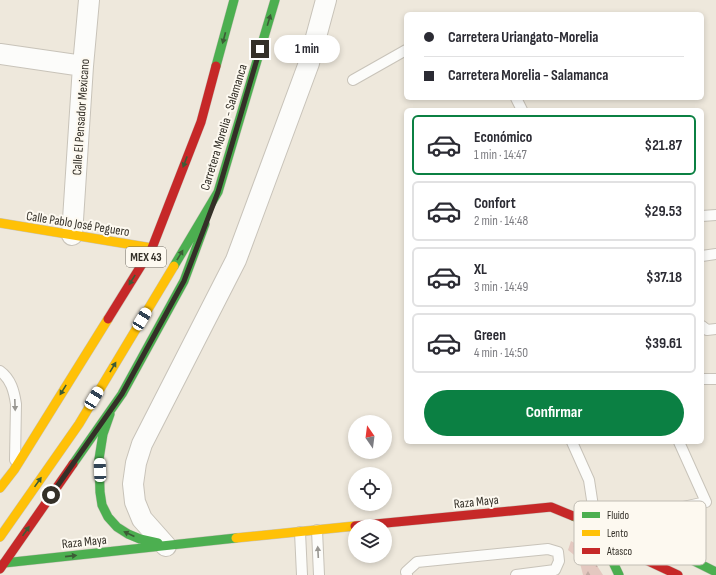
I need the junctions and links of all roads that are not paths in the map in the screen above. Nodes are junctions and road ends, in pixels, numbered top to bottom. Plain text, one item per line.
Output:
1 (89, 0) edge
2 (234, 0) edge
3 (274, 0) edge
4 (326, 0) edge
5 (404, 51) edge
6 (0, 54) edge
7 (83, 66) junction
8 (353, 80) dead end
9 (218, 192) junction
10 (716, 215) edge
11 (704, 216) edge
12 (0, 223) edge
13 (72, 235) junction
14 (152, 248) junction
15 (716, 254) edge
16 (704, 256) edge
17 (704, 328) edge
18 (716, 329) edge
19 (0, 371) edge
20 (704, 379) edge
21 (716, 379) edge
22 (111, 410) junction
23 (573, 444) edge
24 (680, 444) edge
25 (15, 467) junction
26 (0, 488) edge
27 (593, 501) edge
28 (706, 501) edge
29 (574, 517) edge
30 (392, 522) edge
31 (348, 527) edge
32 (317, 530) junction
33 (300, 532) junction
34 (0, 537) edge
35 (166, 546) junction
36 (614, 565) edge
37 (657, 565) edge
38 (702, 565) edge
39 (2, 566) edge
40 (716, 572) edge
41 (302, 575) edge
42 (319, 575) edge
43 (407, 575) edge
44 (516, 575) edge
45 (619, 575) edge
46 (678, 575) edge

1 - 7 street, Calle El Pensador Mexicano
2 -> 14 main road, Carretera Morelia - Salamanca / MEX 43
9 -> 3 main road, Carretera Morelia - Salamanca / MEX 43
4 - 35 street
5 - 8 lane
6 - 7 street
7 - 13 street, Calle El Pensador Mexicano
9 - 22 main road
34 -> 9 main road, Carretera Morelia - Salamanca / MEX 43
10 - 11 lane
12 - 13 main road, Calle Pablo José Peguero
13 - 14 main road, Calle Pablo José Peguero
14 -> 25 main road, Carretera Morelia - Salamanca / MEX 43
15 - 16 lane
17 - 18 lane
19 -> 25 lane
20 - 21 lane
35 -> 22 main road, Raza Maya
39 -> 22 main road
23 - 27 lane
24 - 28 lane
25 - 26 main road, Carretera Morelia - Salamanca / MEX 43
29 - 30 main road, Raza Maya
31 - 32 main road, Raza Maya
32 - 33 main road, Raza Maya
42 -> 32 lane
33 - 35 main road, Raza Maya
33 - 41 lane
39 -> 35 main road, Raza Maya
36 - 45 main road
37 - 46 main road, Raza Maya
38 - 40 main road, Raza Maya
43 - 44 lane

